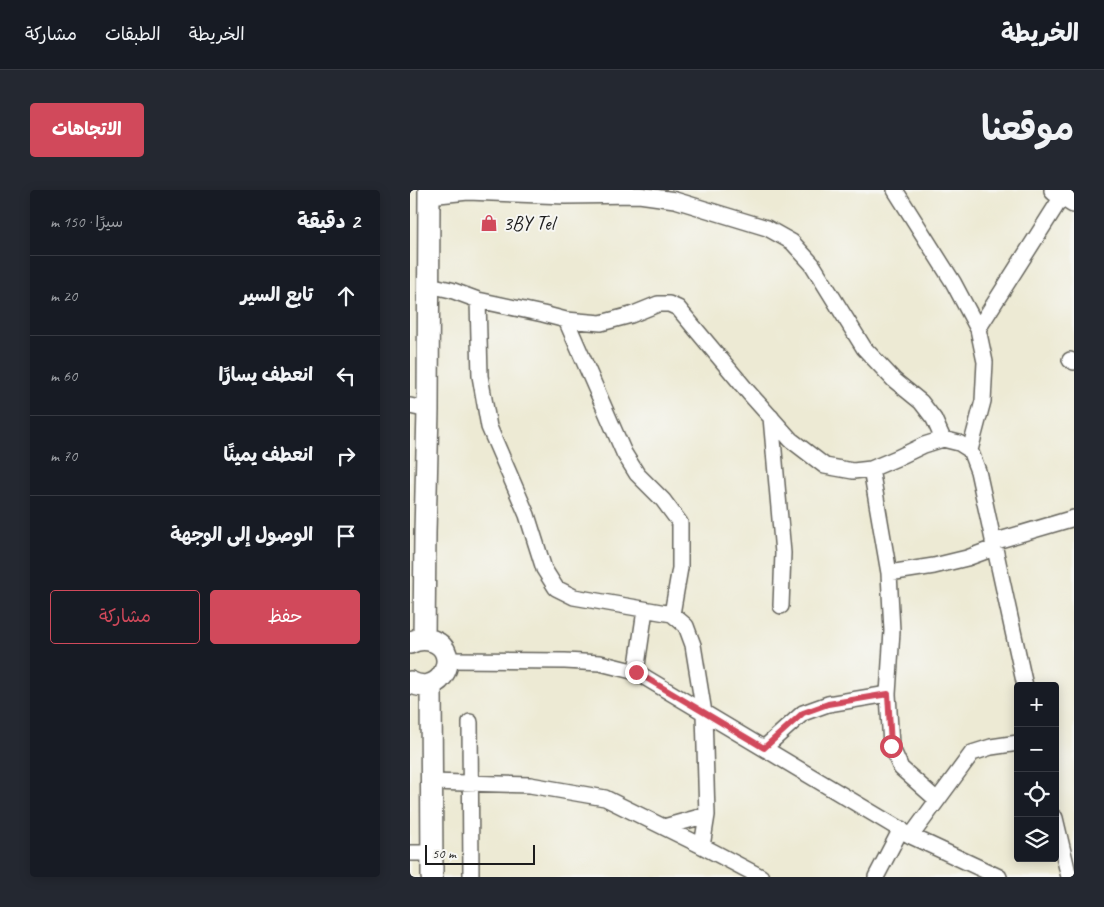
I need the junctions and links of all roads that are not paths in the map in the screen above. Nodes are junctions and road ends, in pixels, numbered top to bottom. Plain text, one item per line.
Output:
1 (896, 190) edge
2 (429, 193) edge
3 (1064, 196) edge
4 (429, 285) junction
5 (478, 300) junction
6 (566, 320) junction
7 (978, 329) junction
8 (419, 408) edge
9 (771, 417) junction
10 (943, 439) junction
11 (970, 450) junction
12 (871, 469) junction
13 (1074, 518) edge
14 (417, 533) edge
15 (994, 545) junction
16 (889, 573) junction
17 (781, 606) dead end
18 (645, 610) junction
19 (672, 614) junction
20 (417, 641) edge
21 (447, 660) junction
22 (636, 672) junction
23 (1024, 682) edge
24 (420, 683) edge
25 (888, 694) junction
26 (704, 713) junction
27 (470, 722) dead end
28 (1014, 744) edge
29 (764, 748) junction
30 (431, 782) junction
31 (470, 783) junction
32 (937, 800) junction
33 (707, 815) junction
34 (664, 827) junction
35 (1059, 829) edge
36 (906, 832) junction
37 (702, 846) junction
38 (410, 853) edge
39 (431, 853) junction
40 (1070, 858) edge
41 (432, 877) edge
42 (471, 877) edge
43 (761, 877) edge
44 (876, 877) edge
45 (999, 877) edge
46 (1069, 877) edge

1 - 7 street
2 - 4 street
2 - 10 street
3 - 7 street
4 - 5 street
4 - 8 street
5 - 6 street
5 - 18 street
6 - 9 street
6 - 19 street
7 - 11 street
8 - 14 street
9 - 12 street
9 - 17 street
10 - 11 street
10 - 12 street
11 - 15 street
12 - 16 street
13 - 15 street
14 - 20 street
15 - 16 street
15 - 23 street
16 - 25 street
18 - 19 street
18 - 22 street
19 - 26 street
20 - 21 street
21 - 22 street
21 - 24 street
22 - 26 street
24 - 30 street
25 - 29 street
25 - 32 street
26 - 29 street
26 - 33 street
27 - 31 street
28 - 32 street
29 - 36 street
30 - 31 street
30 - 39 street
31 - 34 street
31 - 42 street
32 - 36 street
33 - 34 street
33 - 37 street
34 - 37 street
35 - 40 street
36 - 44 street
36 - 45 street
37 - 43 street
38 - 39 street
39 - 41 street
40 - 46 street

